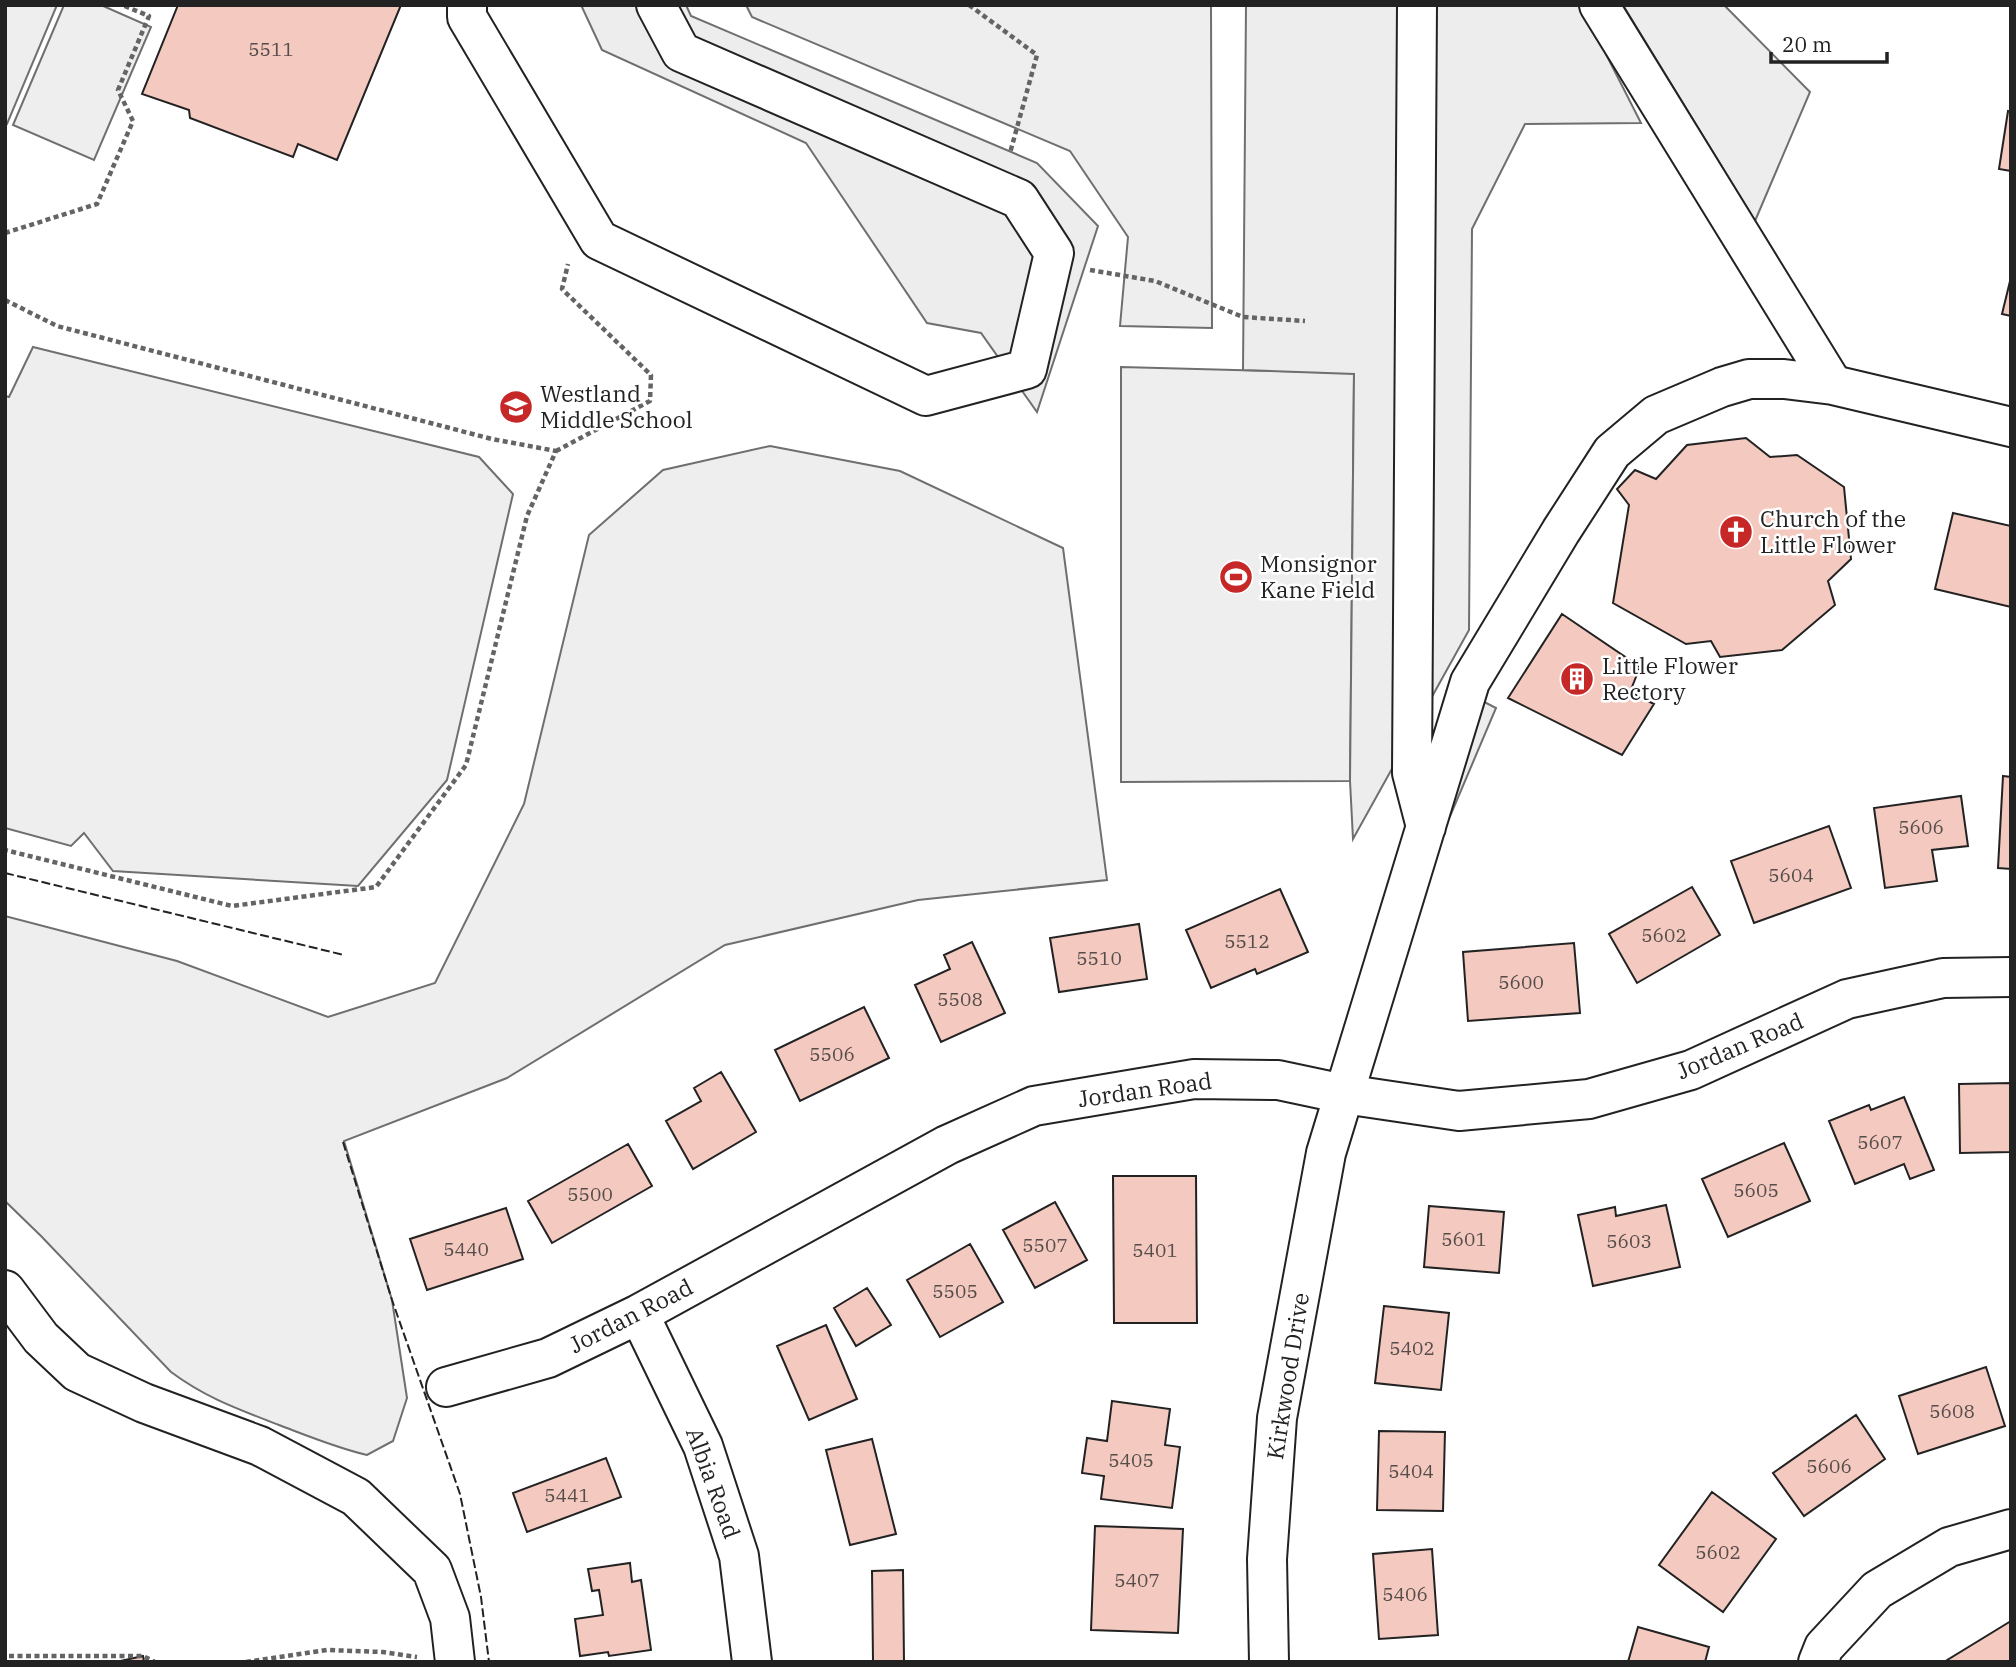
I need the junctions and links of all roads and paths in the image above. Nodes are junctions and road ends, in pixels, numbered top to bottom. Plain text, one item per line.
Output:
1 (122, 5) edge
2 (467, 5) edge
3 (656, 5) edge
4 (969, 5) edge
5 (1417, 5) edge
6 (1599, 5) edge
7 (1000, 191) junction
8 (5, 233) edge
9 (599, 240) junction
10 (1119, 273) dead end
11 (5, 300) edge
12 (1305, 321) dead end
13 (1833, 386) junction
14 (2011, 427) edge
15 (556, 452) junction
16 (1426, 827) junction
17 (5, 849) edge
18 (2011, 977) edge
19 (1344, 1094) junction
20 (5, 1290) edge
21 (639, 1314) junction
22 (446, 1387) dead end
23 (2011, 1529) edge
24 (383, 1652) dead end
25 (9, 1656) dead end
26 (155, 1662) edge
27 (246, 1662) edge
28 (455, 1662) edge
29 (752, 1662) edge
30 (1269, 1662) edge
31 (1818, 1662) edge

1 - 8 path
2 - 9 street
3 - 7 street
4 - 7 path
5 - 16 street
6 - 13 street
7 - 9 street
9 - 15 path
10 - 12 path
11 - 15 path
13 - 14 street, Kirkwood Drive
13 - 16 street, Kirkwood Drive
15 - 17 path
16 - 19 street, Kirkwood Drive
18 - 19 street, Jordan Road
19 - 21 street, Jordan Road
19 - 30 street, Kirkwood Drive
20 - 28 street
21 - 22 street, Jordan Road
21 - 29 street, Albia Road
23 - 31 street
24 - 27 path
25 - 26 path

